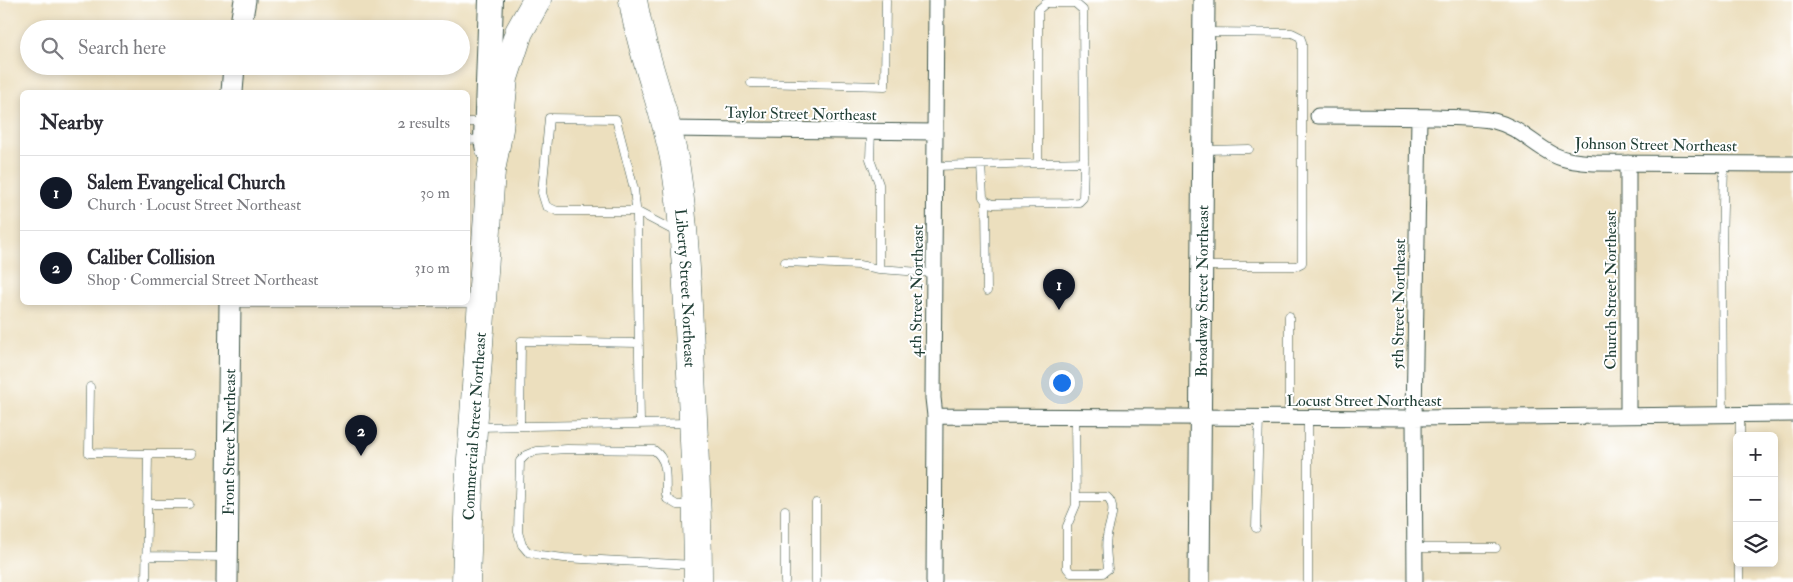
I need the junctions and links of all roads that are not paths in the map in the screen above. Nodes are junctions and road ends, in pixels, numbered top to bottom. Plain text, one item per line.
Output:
1 (245, 0) edge
2 (491, 0) edge
3 (537, 0) edge
4 (634, 0) edge
5 (886, 0) edge
6 (936, 0) edge
7 (1204, 0) edge
8 (242, 20) edge
9 (1203, 32) junction
10 (233, 75) edge
11 (751, 83) dead end
12 (232, 90) edge
13 (1318, 116) dead end
14 (1419, 117) junction
15 (667, 129) junction
16 (477, 131) edge
17 (870, 131) junction
18 (935, 132) junction
19 (1249, 149) dead end
20 (1202, 150) junction
21 (1084, 162) junction
22 (1038, 163) junction
23 (1628, 163) junction
24 (1724, 164) junction
25 (1793, 164) edge
26 (981, 165) junction
27 (935, 166) junction
28 (491, 171) junction
29 (986, 201) junction
30 (636, 211) junction
31 (683, 236) junction
32 (785, 262) dead end
33 (1202, 266) junction
34 (879, 269) junction
35 (934, 273) junction
36 (987, 291) dead end
37 (470, 303) edge
38 (482, 303) junction
39 (230, 305) edge
40 (1289, 316) dead end
41 (639, 343) junction
42 (90, 387) dead end
43 (1793, 414) edge
44 (1723, 415) junction
45 (1740, 415) junction
46 (935, 416) junction
47 (1075, 416) junction
48 (1201, 416) junction
49 (1628, 416) junction
50 (1259, 417) junction
51 (1288, 417) junction
52 (1308, 417) junction
53 (1414, 418) junction
54 (694, 423) junction
55 (640, 424) junction
56 (520, 426) junction
57 (473, 427) junction
58 (1740, 432) edge
59 (148, 454) junction
60 (191, 454) dead end
61 (1076, 497) junction
62 (816, 503) dead end
63 (147, 504) junction
64 (189, 504) dead end
65 (698, 505) junction
66 (785, 510) dead end
67 (1256, 528) dead end
68 (1414, 548) junction
69 (1496, 548) dead end
70 (146, 556) junction
71 (228, 556) junction
72 (1740, 567) edge
73 (698, 574) edge
74 (146, 582) edge
75 (227, 582) edge
76 (466, 582) edge
77 (785, 582) edge
78 (816, 582) edge
79 (934, 582) edge
80 (1199, 582) edge
81 (1308, 582) edge
82 (1415, 582) edge
83 (1739, 582) edge

1 - 8 main road
2 - 16 main road, Commercial Street Northeast
3 - 28 highway
4 - 15 highway, Liberty Street Northeast
5 - 11 lane
6 - 18 street, 4th Street Northeast
7 - 9 main road, Broadway Street Northeast
9 - 20 main road, Broadway Street Northeast
9 - 33 lane
10 - 12 main road
13 - 14 street, Johnson Street Northeast
14 - 23 street, Johnson Street Northeast
14 - 53 street, 5th Street Northeast
15 - 17 street, Taylor Street Northeast
15 - 31 highway, Liberty Street Northeast
16 - 28 main road, Commercial Street Northeast
17 - 18 street, Taylor Street Northeast
17 - 34 lane
18 - 27 street, 4th Street Northeast
19 - 20 lane
20 - 33 main road, Broadway Street Northeast
21 - 22 lane
21 - 22 lane
21 - 29 lane
22 - 26 lane
23 - 24 street, Johnson Street Northeast
23 - 49 street, Church Street Northeast
24 - 25 street, Johnson Street Northeast
24 - 44 lane
26 - 27 lane
26 - 29 lane
27 - 35 street, 4th Street Northeast
28 - 38 highway, Commercial Street Northeast
29 - 36 lane
30 - 30 lane
30 - 31 lane
30 - 41 lane
31 - 54 highway, Liberty Street Northeast
32 - 34 lane
33 - 48 main road, Broadway Street Northeast
34 - 35 lane
35 - 46 street, 4th Street Northeast
37 - 38 lane
38 - 57 highway, Commercial Street Northeast
39 - 71 main road, Front Street Northeast
40 - 51 lane
41 - 55 lane
41 - 56 lane
42 - 59 lane
43 - 45 street, Locust Street Northeast
44 - 45 street, Locust Street Northeast
44 - 49 street, Locust Street Northeast
45 - 58 lane
46 - 47 street, Locust Street Northeast
46 - 79 street, 4th Street Northeast
47 - 48 street, Locust Street Northeast
47 - 61 lane
48 - 50 street, Locust Street Northeast
48 - 80 main road, Broadway Street Northeast
49 - 53 street, Locust Street Northeast
50 - 51 street, Locust Street Northeast
50 - 67 lane
51 - 52 street, Locust Street Northeast
52 - 53 street, Locust Street Northeast
52 - 81 lane
53 - 68 street, 5th Street Northeast
54 - 55 lane
54 - 65 highway, Liberty Street Northeast
55 - 56 lane
56 - 57 lane
57 - 76 highway, Commercial Street Northeast
59 - 60 lane
59 - 63 lane
61 - 61 lane
62 - 78 lane
63 - 64 lane
63 - 70 lane
65 - 73 highway, Liberty Street Northeast
65 - 73 lane
66 - 77 lane
68 - 69 lane
68 - 82 street, 5th Street Northeast
70 - 71 lane
70 - 74 lane
71 - 75 main road, Front Street Northeast
72 - 83 lane

